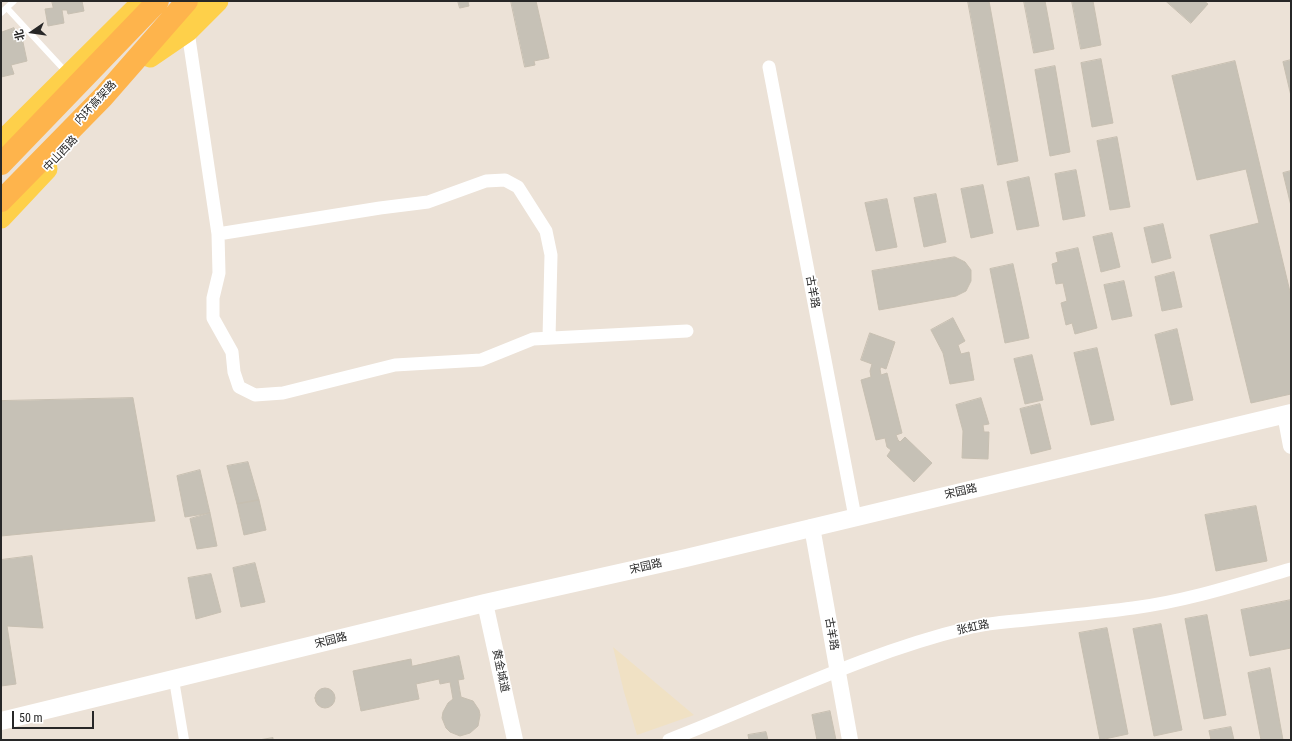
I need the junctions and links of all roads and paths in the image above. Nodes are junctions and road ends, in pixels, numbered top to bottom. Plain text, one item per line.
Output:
1 (14, 1) edge
2 (142, 1) edge
3 (158, 1) edge
4 (202, 1) edge
5 (218, 1) edge
6 (7, 8) junction
7 (1, 13) edge
8 (187, 17) edge
9 (769, 66) dead end
10 (69, 84) junction
11 (1, 142) edge
12 (1, 164) edge
13 (1, 201) edge
14 (1, 218) edge
15 (218, 234) junction
16 (687, 331) dead end
17 (549, 338) junction
18 (1288, 414) edge
19 (1291, 446) edge
20 (855, 517) junction
21 (812, 527) junction
22 (1291, 570) edge
23 (485, 603) junction
24 (838, 670) junction
25 (174, 680) junction
26 (1, 721) edge
27 (184, 740) edge
28 (515, 740) edge
29 (669, 740) edge
30 (850, 740) edge

1 - 6 lane
2 - 10 highway
3 - 10 highway
4 - 8 main road, 中山西路
5 - 8 main road
6 - 7 lane
6 - 10 lane
8 - 13 highway, 内环高架路
8 - 14 main road, 中山西路
8 - 15 street
9 - 20 street, 古羊路
10 - 11 main road
10 - 12 highway
15 - 17 street
15 - 17 street
16 - 17 street
18 - 19 street
18 - 20 main road, 宋园路
20 - 21 main road, 宋园路
21 - 23 main road, 宋园路
21 - 24 street, 古羊路
22 - 24 street, 张虹路
23 - 25 main road, 宋园路
23 - 28 street, 黄金城道
24 - 29 street, 张虹路
24 - 30 street, 古羊路
25 - 26 main road, 宋园路
25 - 27 street

